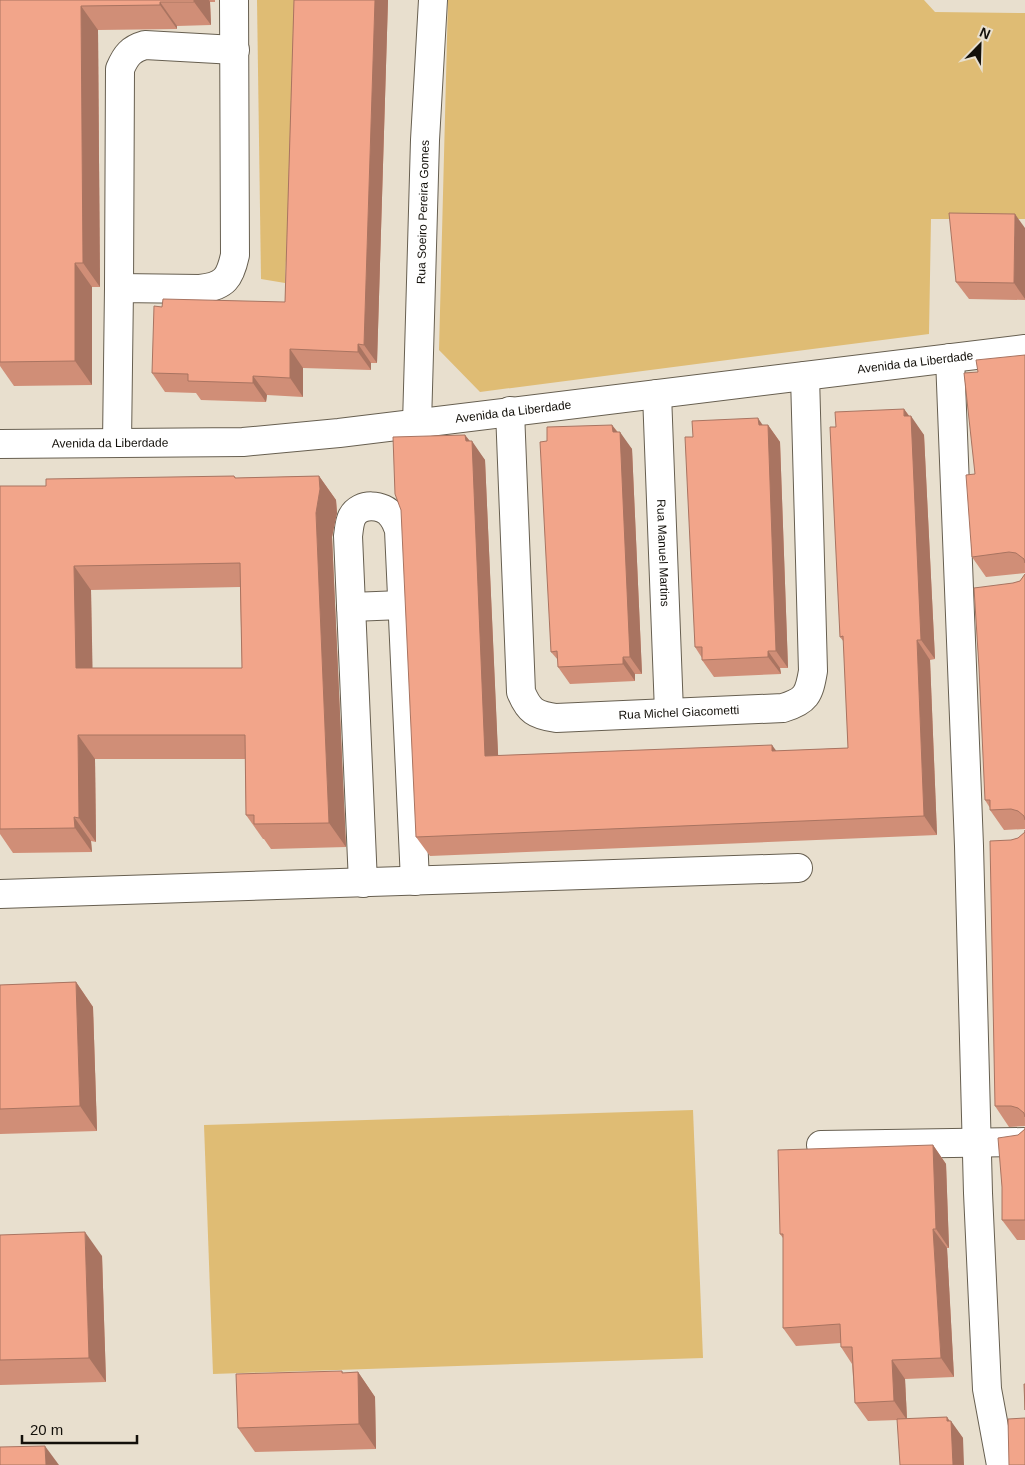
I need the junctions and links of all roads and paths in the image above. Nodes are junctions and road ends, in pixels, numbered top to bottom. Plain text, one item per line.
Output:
1 (234, 0) edge
2 (433, 0) edge
3 (235, 50) junction
4 (119, 288) junction
5 (1025, 349) edge
6 (950, 358) junction
7 (804, 376) junction
8 (657, 394) junction
9 (510, 412) junction
10 (417, 424) junction
11 (117, 443) junction
12 (0, 444) edge
13 (988, 593) edge
14 (959, 596) junction
15 (402, 605) junction
16 (351, 607) junction
17 (668, 712) junction
18 (997, 845) edge
19 (969, 846) junction
20 (798, 868) dead end
21 (415, 881) junction
22 (362, 883) junction
23 (0, 894) edge
24 (976, 1142) junction
25 (1025, 1142) edge
26 (821, 1145) dead end
27 (1001, 1465) edge

1 - 3 street
2 - 10 street, Rua Soeiro Pereira Gomes
3 - 4 street
3 - 4 street
4 - 11 street
5 - 6 street, Avenida da Liberdade
6 - 7 street, Avenida da Liberdade
6 - 14 street
7 - 8 street, Avenida da Liberdade
7 - 17 street, Rua Michel Giacometti
8 - 9 street, Avenida da Liberdade
8 - 17 street, Rua Manuel Martins
9 - 10 street, Avenida da Liberdade
9 - 17 street, Rua Michel Giacometti
10 - 11 street, Avenida da Liberdade
11 - 12 street, Avenida da Liberdade
13 - 14 street
14 - 19 street
15 - 16 street
15 - 16 street
15 - 21 street
16 - 22 street
18 - 19 street
19 - 24 street
20 - 21 street
21 - 22 street
22 - 23 street
24 - 25 street
24 - 26 street
24 - 27 street

